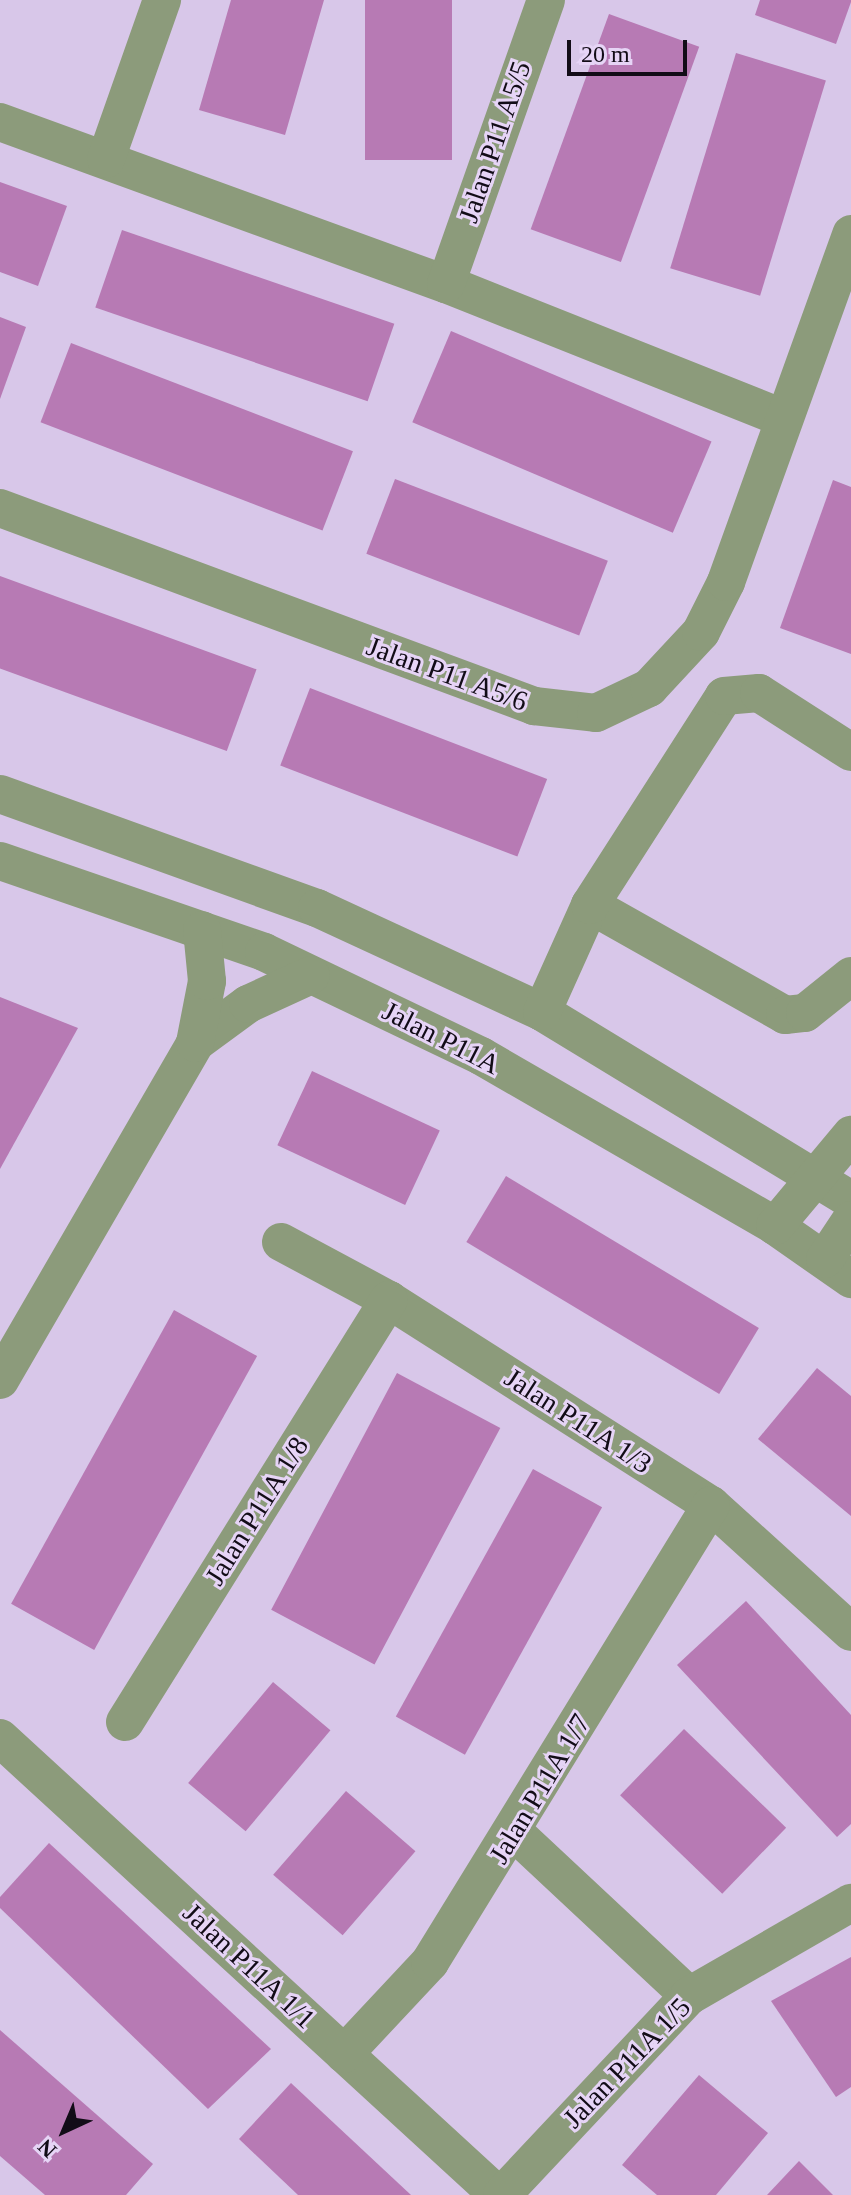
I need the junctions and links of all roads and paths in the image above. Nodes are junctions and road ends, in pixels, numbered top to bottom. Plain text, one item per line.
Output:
1 (162, 0) edge
2 (546, 0) edge
3 (0, 122) edge
4 (106, 159) junction
5 (851, 234) edge
6 (446, 284) junction
7 (782, 418) junction
8 (0, 508) edge
9 (851, 752) edge
10 (0, 794) edge
11 (0, 861) edge
12 (590, 905) junction
13 (202, 930) junction
14 (311, 975) junction
15 (851, 976) edge
16 (542, 1012) junction
17 (195, 1043) junction
18 (851, 1135) edge
19 (813, 1176) junction
20 (851, 1200) edge
21 (851, 1220) edge
22 (775, 1226) junction
23 (281, 1242) dead end
24 (838, 1269) edge
25 (389, 1300) junction
26 (0, 1380) edge
27 (711, 1505) junction
28 (851, 1632) edge
29 (125, 1722) dead end
30 (0, 1738) edge
31 (514, 1832) junction
32 (851, 1903) edge
33 (689, 1996) junction
34 (344, 2054) junction
35 (500, 2195) edge

1 - 4 street
2 - 6 street, Jalan P11 A5/5
3 - 4 street
4 - 6 street
5 - 7 street, Jalan P11 A5/6
6 - 7 street
7 - 8 street, Jalan P11 A5/6
9 - 12 street
10 - 16 street
11 - 13 street, Jalan P11A
12 - 15 street
12 - 16 street
13 - 14 street, Jalan P11A
13 - 17 street
14 - 17 street
14 - 22 street, Jalan P11A
16 - 19 street
17 - 26 street
18 - 19 street
19 - 20 street
19 - 22 street
21 - 24 street
22 - 24 street, Jalan P11A
23 - 25 street, Jalan P11A 1/3
25 - 27 street, Jalan P11A 1/3
25 - 29 street, Jalan P11A 1/8
27 - 28 street, Jalan P11A 1/3
27 - 31 street, Jalan P11A 1/7
30 - 34 street, Jalan P11A 1/1
31 - 33 street
31 - 34 street, Jalan P11A 1/7
32 - 33 street, Jalan P11A 1/5
33 - 35 street, Jalan P11A 1/5
34 - 35 street, Jalan P11A 1/1

